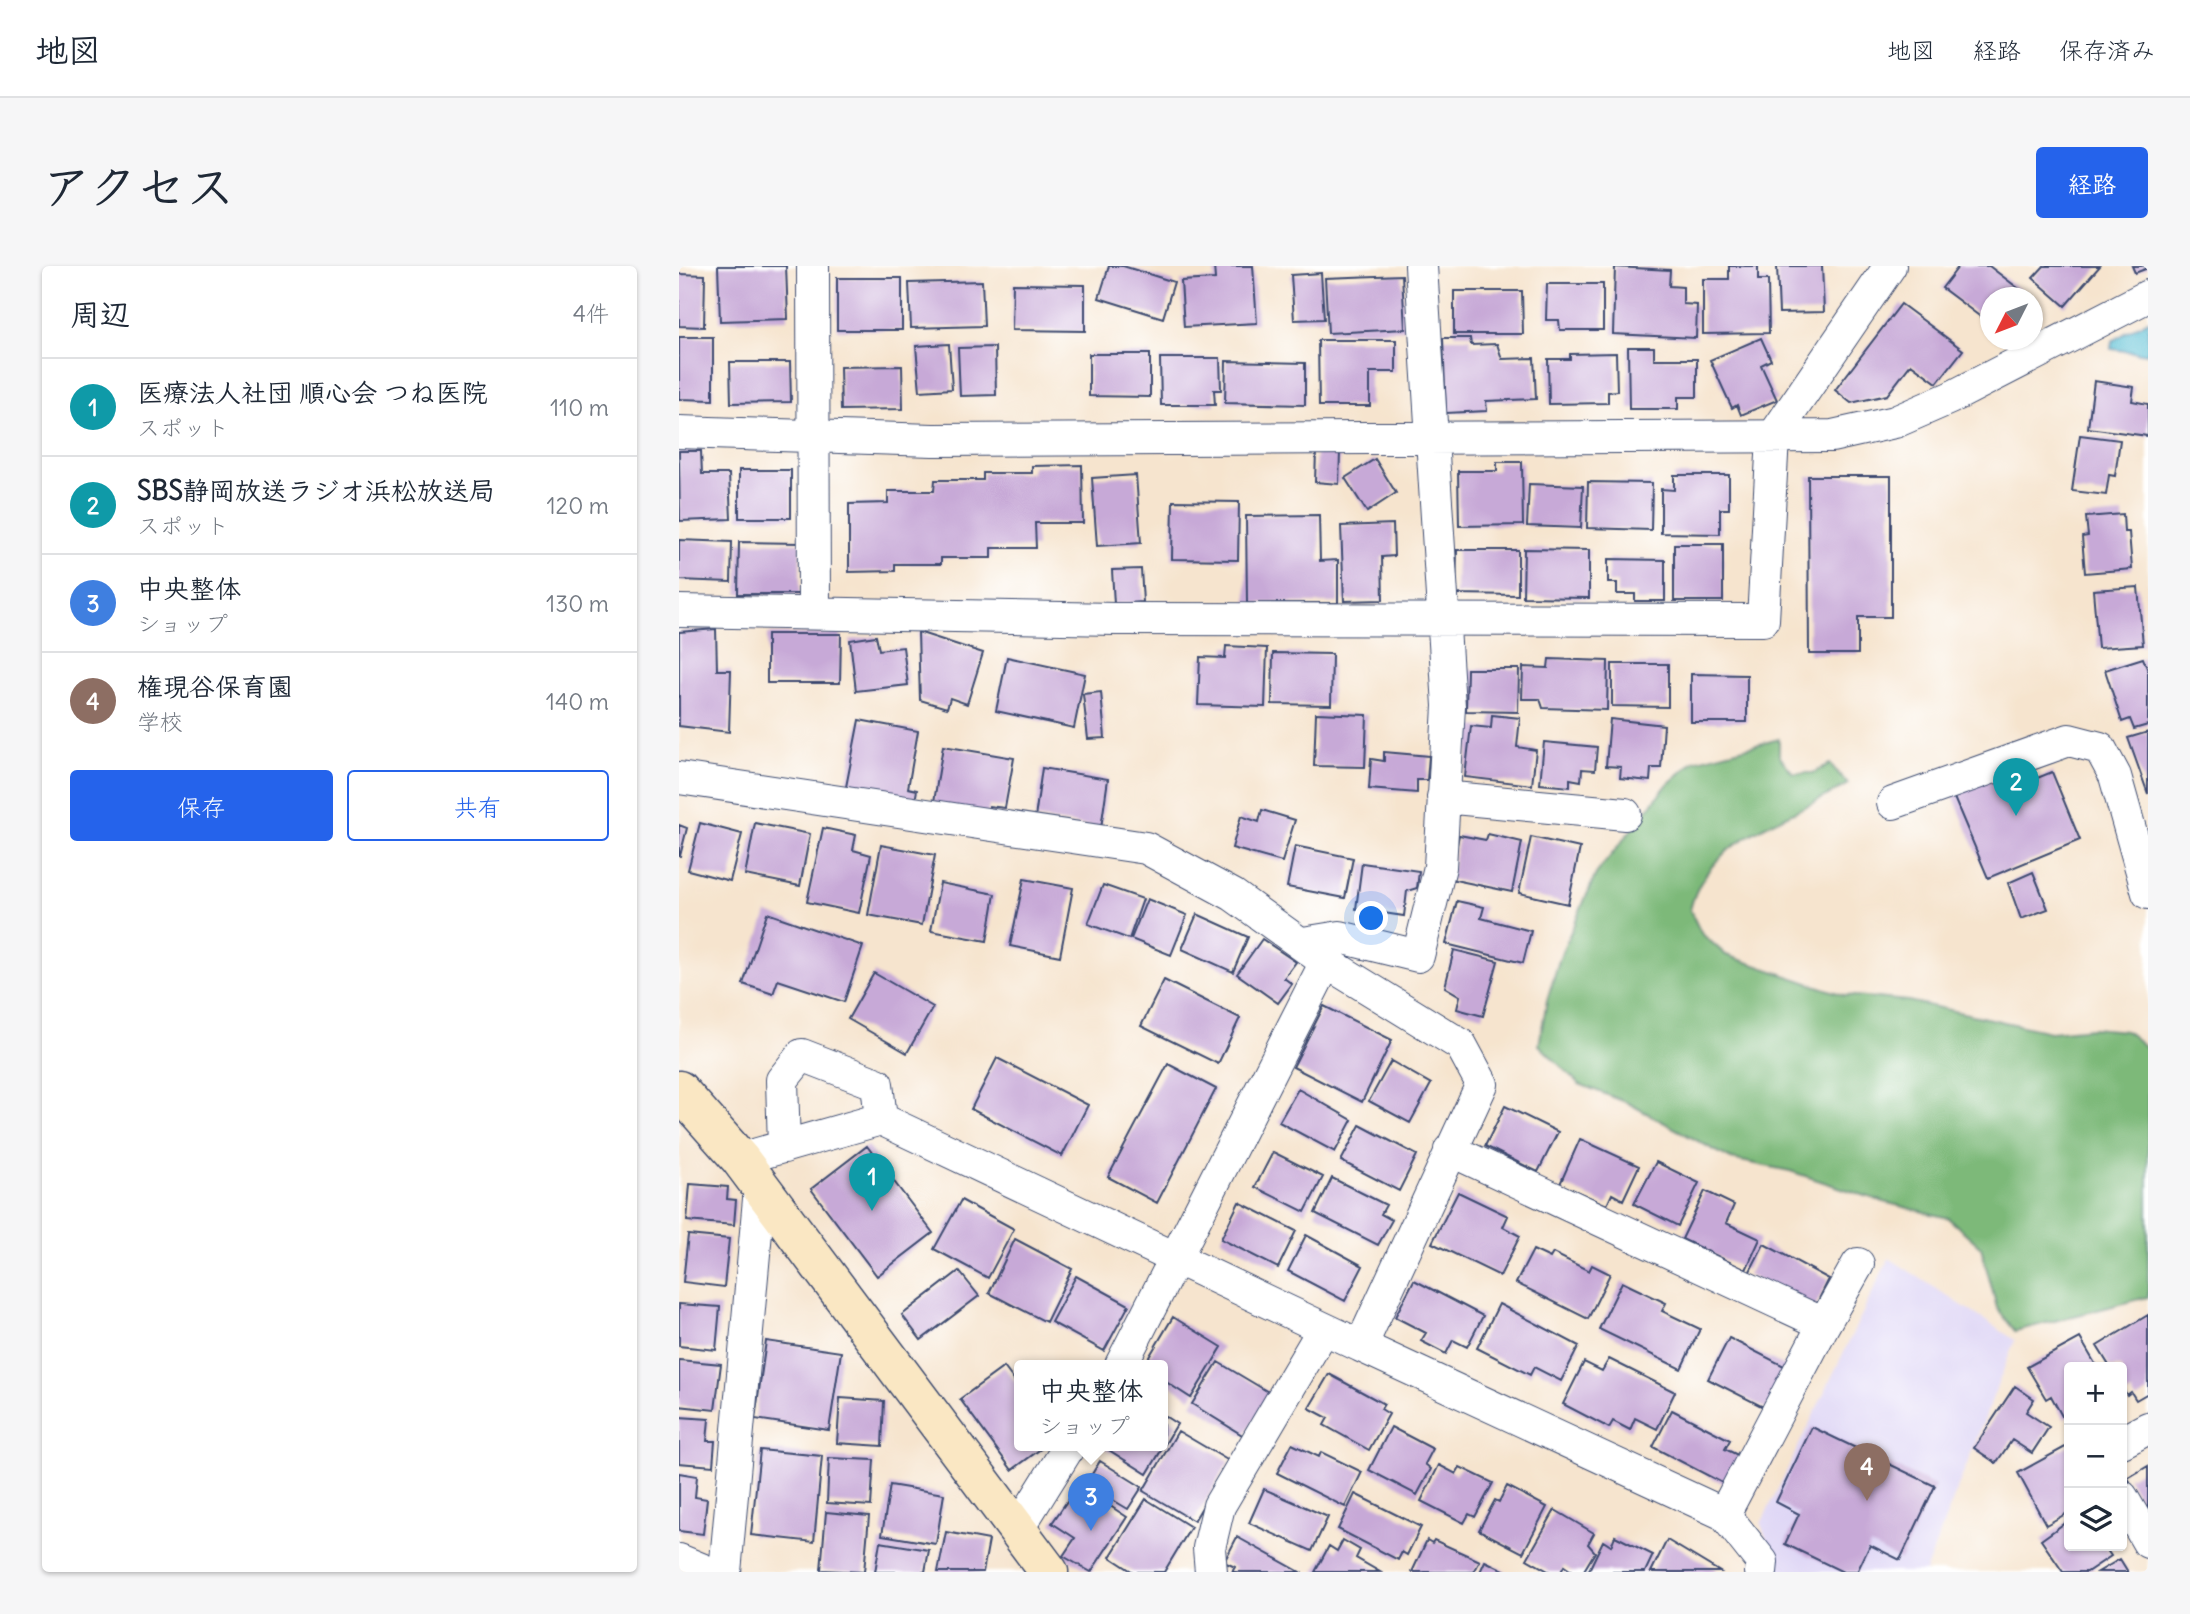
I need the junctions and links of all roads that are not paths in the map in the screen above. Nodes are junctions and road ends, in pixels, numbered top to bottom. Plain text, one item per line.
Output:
1 (813, 266) edge
2 (1421, 266) edge
3 (1890, 266) edge
4 (2148, 296) edge
5 (679, 432) edge
6 (812, 434) junction
7 (1773, 438) junction
8 (1432, 440) junction
9 (679, 611) edge
10 (814, 613) junction
11 (1441, 618) junction
12 (679, 778) edge
13 (1443, 797) junction
14 (1893, 803) dead end
15 (1625, 814) dead end
16 (2148, 893) edge
17 (1315, 952) junction
18 (679, 1090) edge
19 (881, 1119) junction
20 (784, 1147) junction
21 (1450, 1150) junction
22 (750, 1174) junction
23 (1176, 1260) junction
24 (1858, 1264) dead end
25 (1824, 1324) junction
26 (1323, 1330) junction
27 (1361, 1346) junction
28 (1124, 1360) edge
29 (2148, 1428) edge
30 (2127, 1439) edge
31 (1066, 1451) edge
32 (2127, 1506) edge
33 (1724, 1514) junction
34 (1017, 1530) junction
35 (2148, 1542) edge
36 (679, 1560) edge
37 (708, 1572) edge
38 (726, 1572) edge
39 (1049, 1572) edge
40 (1212, 1572) edge
41 (1761, 1572) edge

1 - 6 street
2 - 8 street
3 - 7 street
4 - 7 street
5 - 6 street
6 - 8 street
6 - 10 street
7 - 8 street
7 - 11 street
8 - 11 street
9 - 10 street
10 - 11 street
11 - 13 street
12 - 17 street
13 - 15 street
13 - 17 street
14 - 16 street
17 - 21 street
17 - 23 street
18 - 22 street
19 - 20 street
19 - 20 street
19 - 23 street
20 - 22 street
21 - 25 street
21 - 27 street
22 - 34 street
22 - 38 street
23 - 26 street
23 - 28 street
24 - 25 street
25 - 33 street
26 - 27 street
26 - 40 street
27 - 33 street
29 - 30 street
31 - 34 street
32 - 35 street
33 - 41 street
34 - 39 street
36 - 37 street

